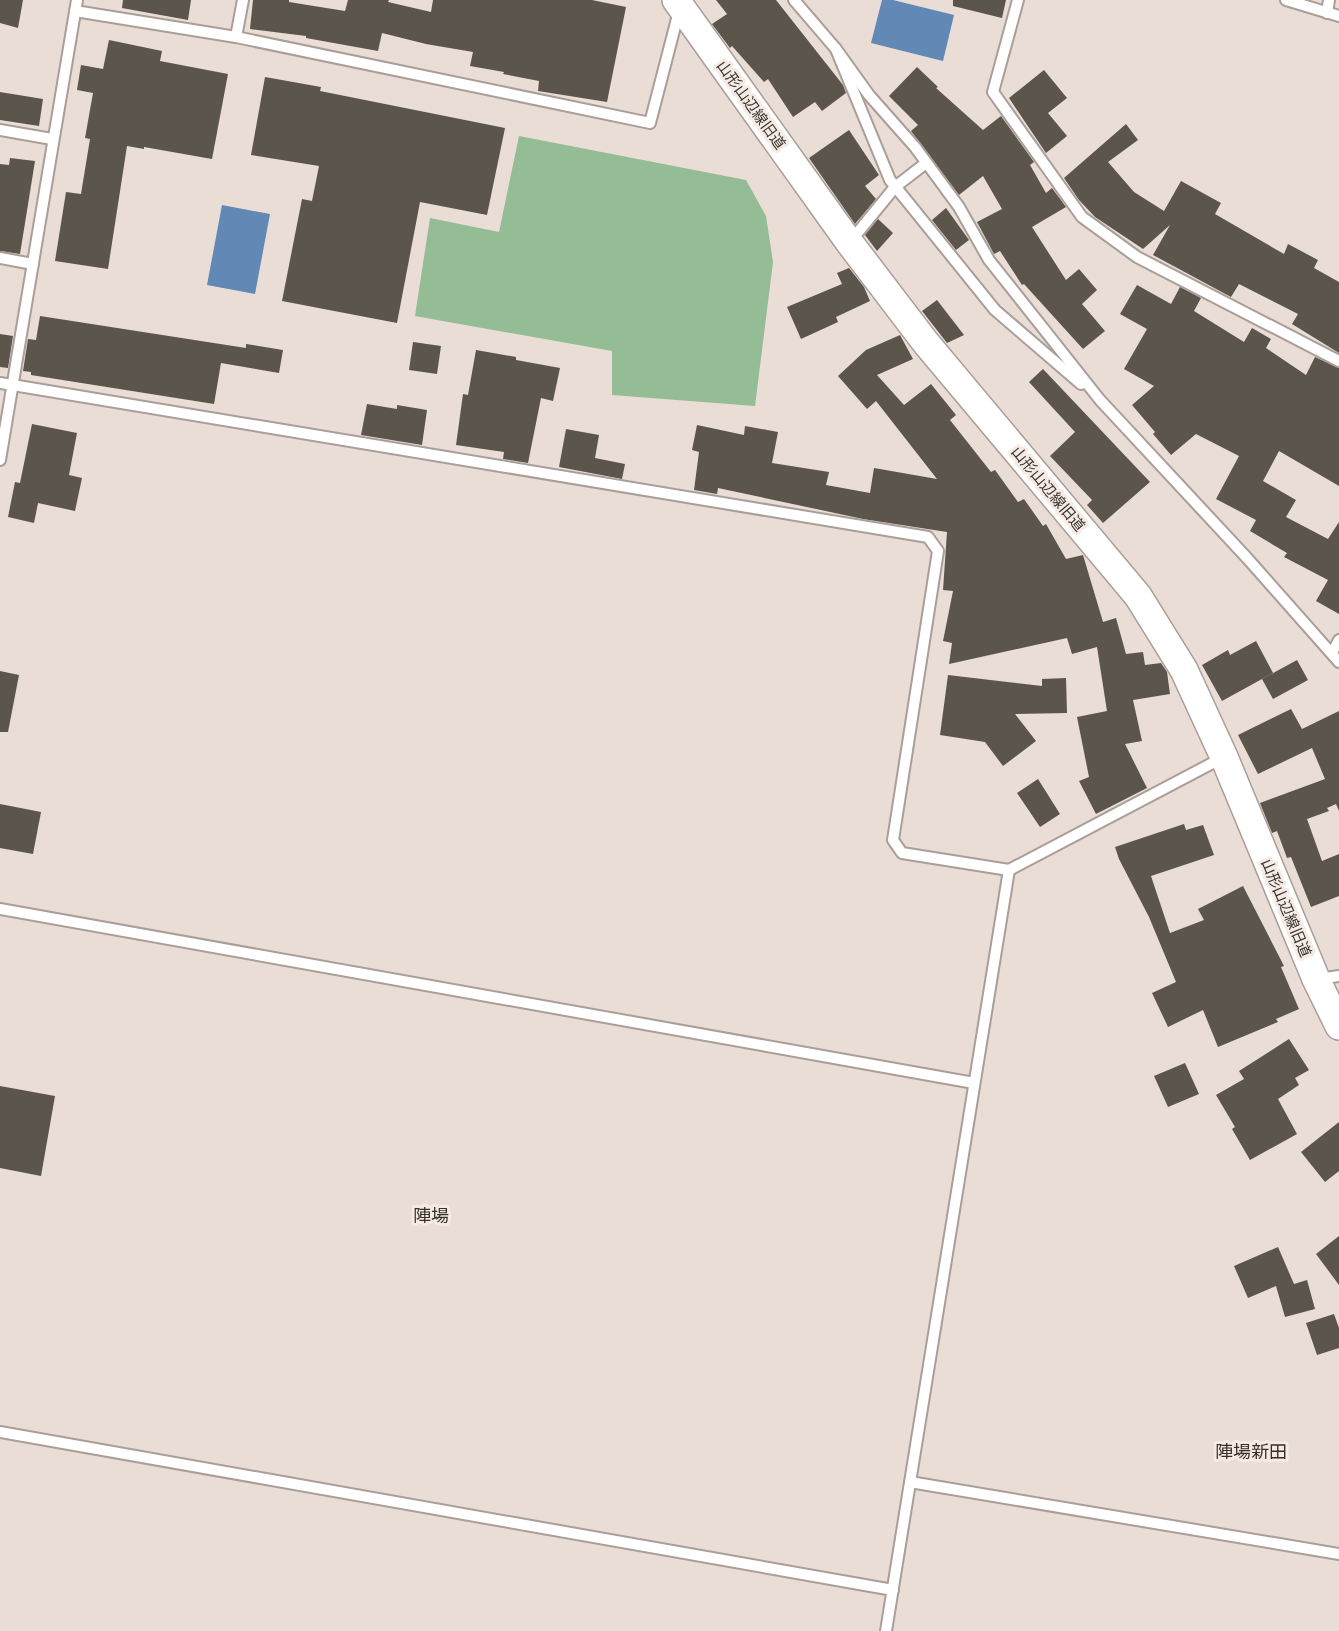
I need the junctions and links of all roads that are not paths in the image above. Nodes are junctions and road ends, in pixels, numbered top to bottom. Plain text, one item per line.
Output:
1 (243, 0) edge
2 (794, 0) edge
3 (1018, 0) edge
4 (1286, 0) edge
5 (1329, 0) edge
6 (678, 3) edge
7 (76, 6) edge
8 (1327, 13) junction
9 (1339, 16) edge
10 (236, 37) junction
11 (836, 49) junction
12 (0, 130) edge
13 (52, 139) junction
14 (926, 163) junction
15 (895, 187) junction
16 (849, 242) junction
17 (0, 258) edge
18 (33, 264) junction
19 (1339, 361) edge
20 (0, 383) edge
21 (13, 385) junction
22 (1100, 400) junction
23 (0, 460) edge
24 (1339, 640) edge
25 (1336, 657) edge
26 (1224, 758) junction
27 (1009, 870) junction
28 (0, 909) edge
29 (1327, 978) edge
30 (1339, 1026) edge
31 (974, 1083) junction
32 (0, 1432) edge
33 (910, 1482) junction
34 (1339, 1554) edge
35 (893, 1590) junction
36 (886, 1631) edge

1 - 10 lane
2 - 11 lane
3 - 19 lane
4 - 8 lane
5 - 8 lane
6 - 10 lane
6 - 16 street, 山形山辺線旧道
7 - 10 lane
7 - 13 lane
8 - 9 lane
11 - 14 lane
11 - 15 lane
12 - 13 lane
13 - 18 lane
14 - 15 lane
14 - 22 lane
15 - 16 lane
15 - 22 lane
16 - 26 street, 山形山辺線旧道
17 - 18 lane
18 - 21 lane
20 - 21 lane
21 - 23 lane
21 - 27 lane
22 - 25 lane
24 - 25 lane
26 - 27 lane
26 - 29 street, 山形山辺線旧道
27 - 31 lane
28 - 31 lane
29 - 30 street, 山形山辺線旧道
31 - 33 lane
32 - 35 lane
33 - 34 lane
33 - 35 lane
35 - 36 lane

